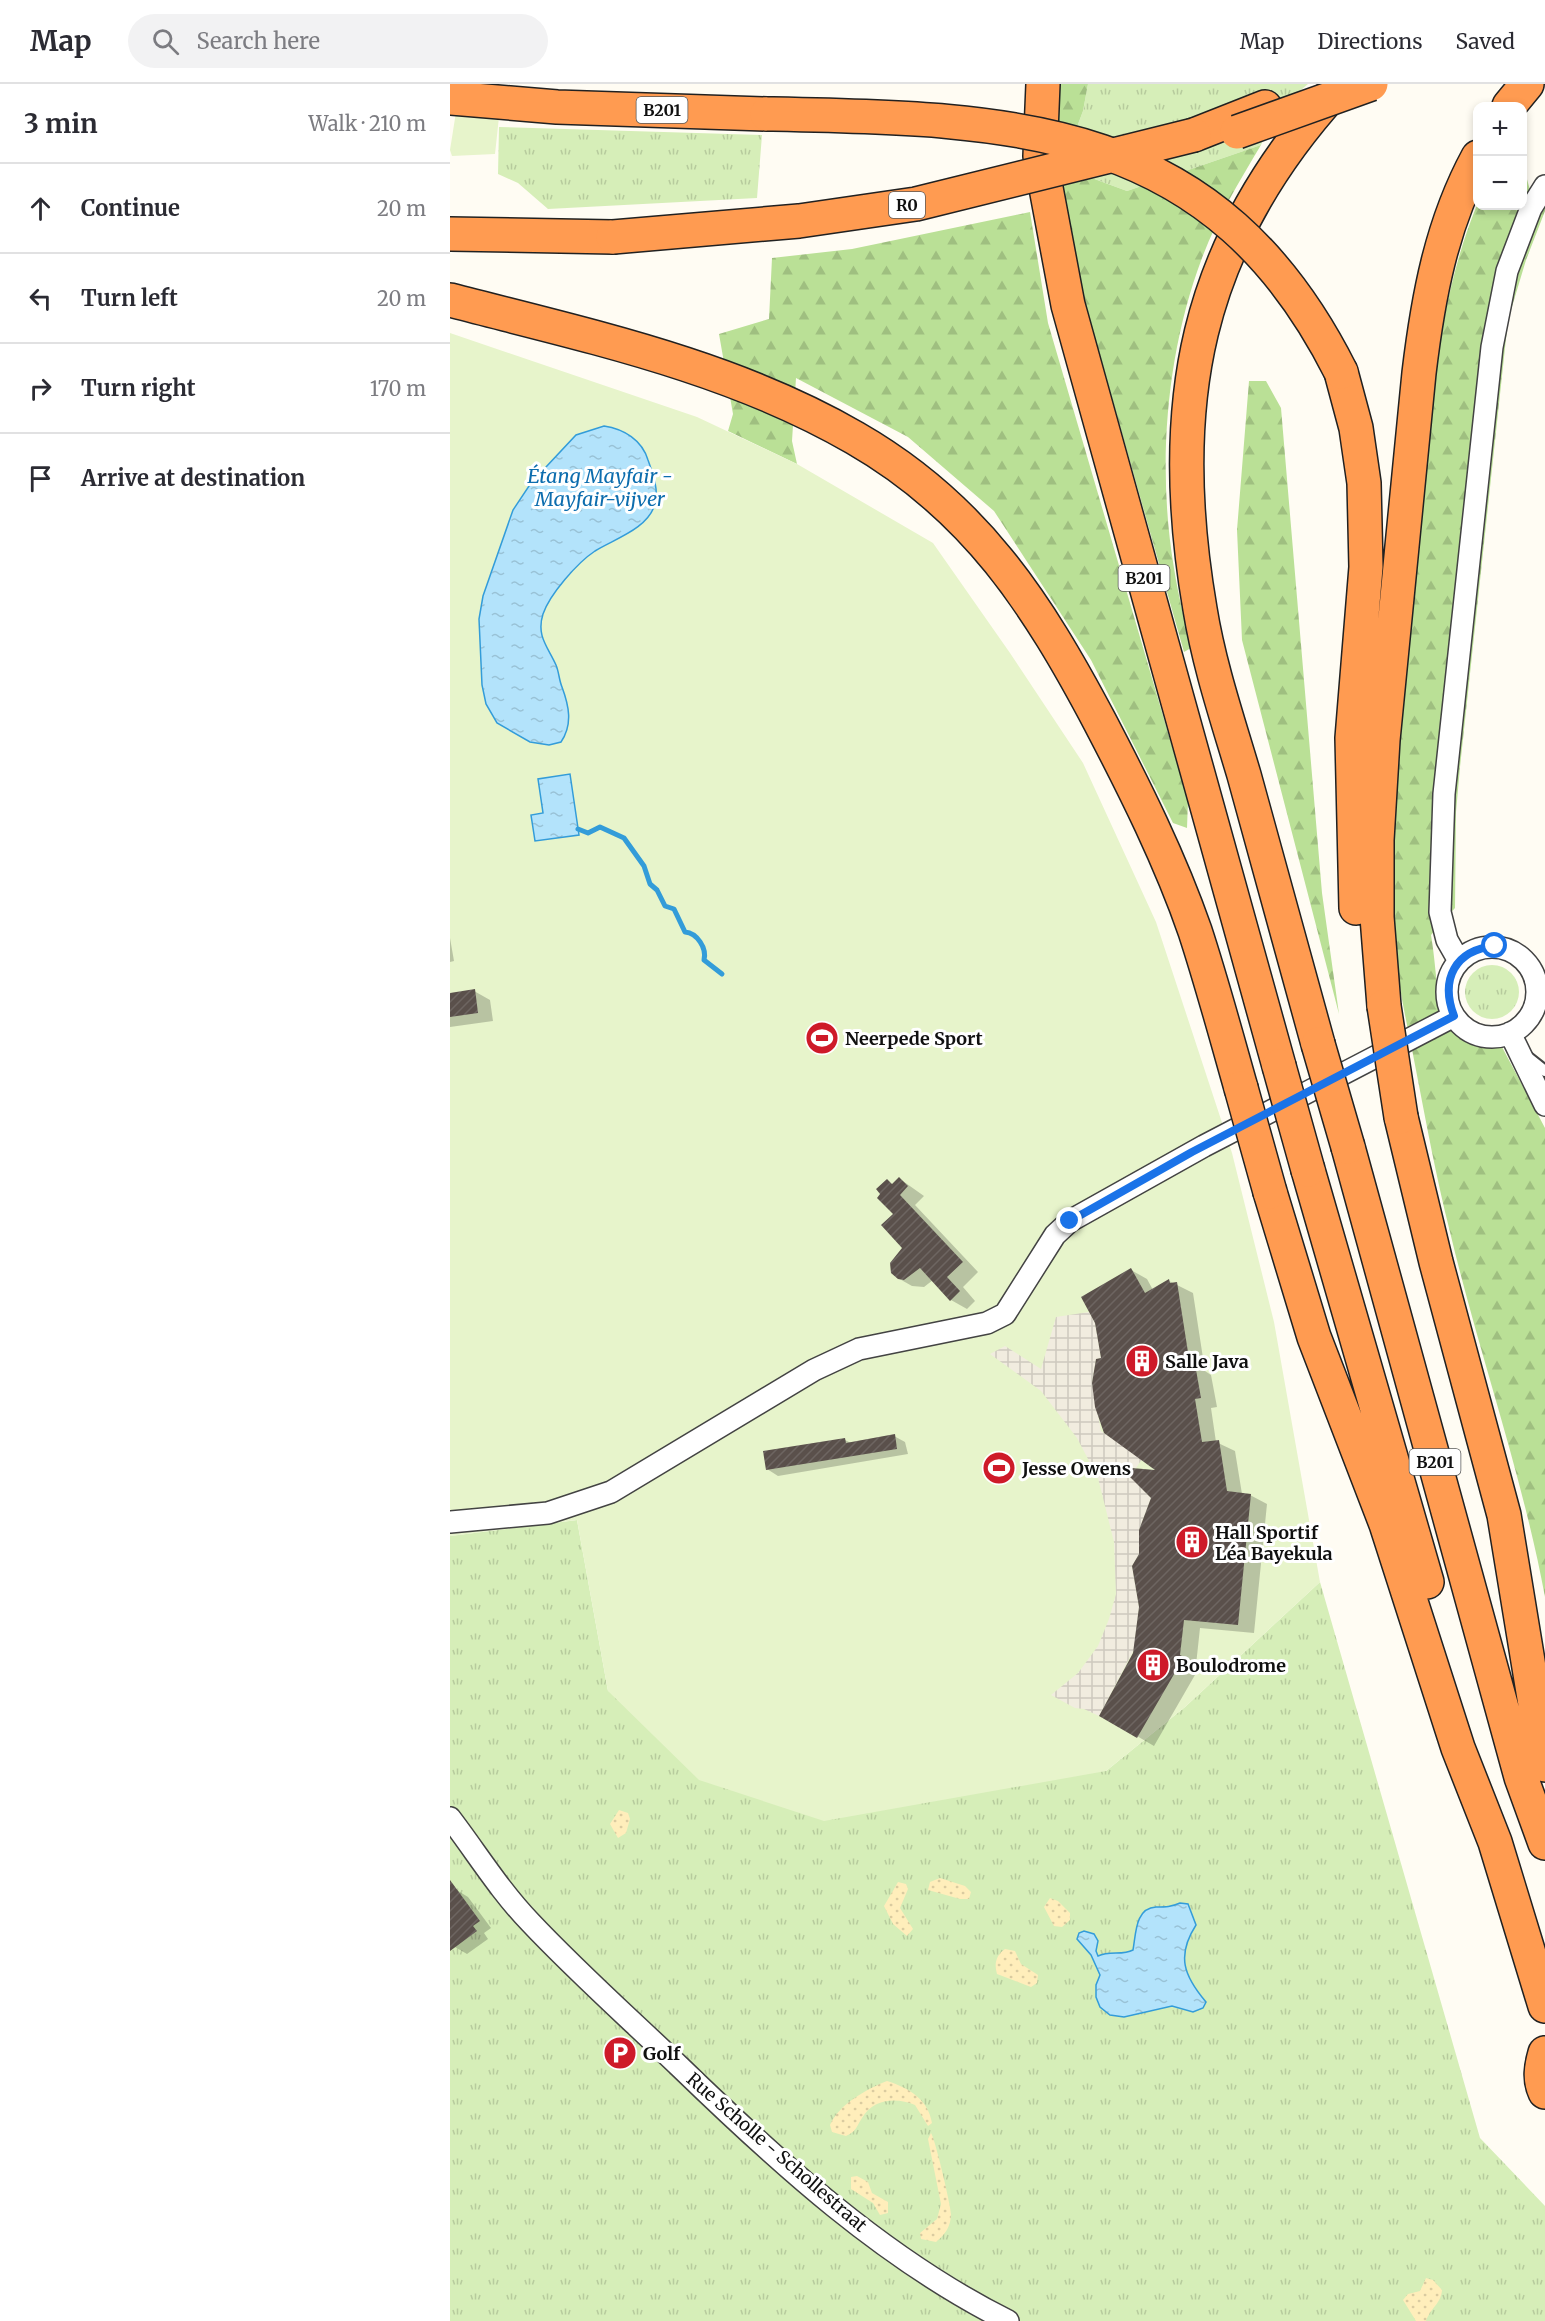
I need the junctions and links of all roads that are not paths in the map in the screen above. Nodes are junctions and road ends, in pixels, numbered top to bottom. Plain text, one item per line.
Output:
1 (575, 84) edge
2 (1043, 84) edge
3 (1324, 84) edge
4 (1342, 84) edge
5 (1371, 84) edge
6 (1527, 84) edge
7 (450, 86) edge
8 (450, 98) edge
9 (1512, 102) edge
10 (1194, 135) junction
11 (1473, 167) edge
12 (1545, 186) edge
13 (450, 234) edge
14 (450, 300) edge
15 (1459, 962) junction
16 (1538, 963) edge
17 (1375, 1011) junction
18 (1454, 1016) junction
19 (1515, 1042) junction
20 (1545, 1071) edge
21 (1545, 1105) edge
22 (450, 1522) edge
23 (1545, 1765) edge
24 (450, 1818) edge
25 (1544, 1830) edge
26 (1495, 1842) junction
27 (1545, 2006) edge
28 (1545, 2053) edge
29 (1545, 2092) edge
30 (1008, 2321) edge

1 - 7 highway
2 - 26 highway, B201, bridge
3 - 10 highway, R0
4 - 25 highway, B201, bridge
5 - 10 highway, bridge
6 - 9 highway
8 - 17 highway, B201, bridge
10 - 13 highway, R0, bridge
11 - 17 highway, B201
12 - 15 street
14 - 26 highway, B201, bridge
15 - 16 street
15 - 18 street
16 - 19 street
17 - 23 highway, B201
18 - 19 street
18 - 22 street
19 - 20 lane
19 - 21 street
24 - 30 street, Rue Scholle - Schollestraat
26 - 27 highway, B201
28 - 29 highway

